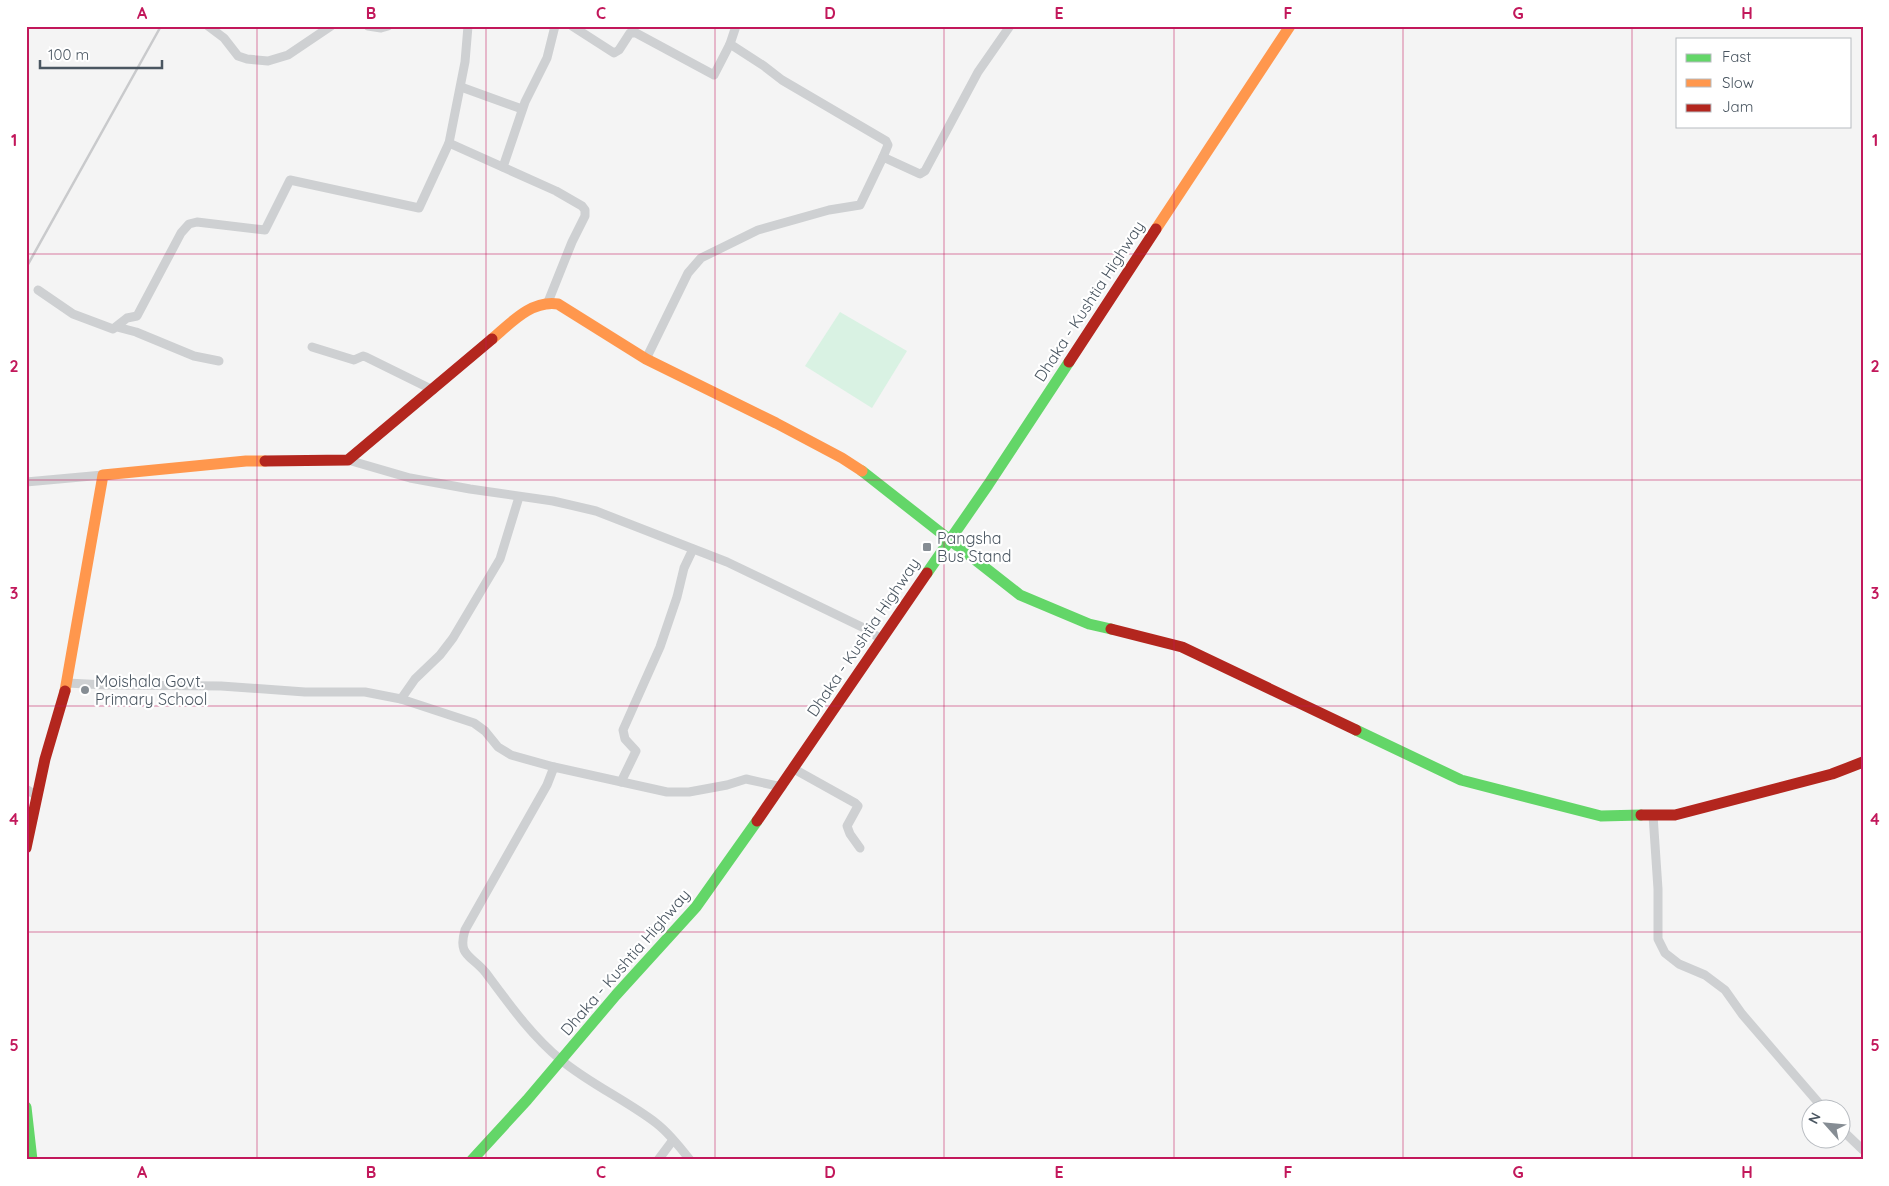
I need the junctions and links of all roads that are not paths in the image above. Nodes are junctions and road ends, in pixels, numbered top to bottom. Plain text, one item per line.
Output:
1 (208, 26) edge
2 (331, 26) edge
3 (368, 26) edge
4 (388, 26) edge
5 (468, 26) edge
6 (555, 26) edge
7 (572, 26) edge
8 (736, 26) edge
9 (1010, 26) edge
10 (1290, 26) edge
11 (730, 44) junction
12 (461, 86) junction
13 (522, 110) junction
14 (449, 143) junction
15 (883, 157) junction
16 (503, 167) junction
17 (38, 290) dead end
18 (548, 302) junction
19 (117, 327) junction
20 (312, 347) dead end
21 (646, 358) junction
22 (219, 362) dead end
23 (433, 390) junction
24 (348, 460) junction
25 (103, 475) junction
26 (26, 482) edge
27 (519, 497) junction
28 (950, 538) junction
29 (693, 549) junction
30 (882, 639) junction
31 (67, 683) junction
32 (401, 699) junction
33 (1863, 762) edge
34 (554, 767) junction
35 (794, 769) junction
36 (621, 782) junction
37 (782, 787) junction
38 (26, 789) edge
39 (37, 796) junction
40 (1653, 815) junction
41 (26, 848) edge
42 (860, 848) dead end
43 (562, 1060) junction
44 (1815, 1098) edge
45 (26, 1106) edge
46 (673, 1140) junction
47 (1852, 1140) edge
48 (1863, 1150) edge
49 (32, 1160) edge
50 (472, 1160) edge
51 (658, 1160) edge
52 (690, 1160) edge

1 - 2 street
3 - 4 street
5 - 12 street
6 - 13 street
7 - 11 street
8 - 11 street
9 - 15 street
10 - 28 street, Dhaka - Kushtia Highway
11 - 15 street
12 - 13 street
12 - 14 street
13 - 16 street
14 - 16 street
14 - 19 street
15 - 21 street
16 - 18 street
17 - 19 street
18 - 21 street
18 - 23 street
19 - 22 street
20 - 23 street
21 - 28 street
23 - 24 street
24 - 25 street
24 - 27 street
25 - 26 street
25 - 31 street
27 - 29 street
27 - 32 street
28 - 30 street, Dhaka - Kushtia Highway
28 - 40 street
29 - 30 street
29 - 36 street
30 - 35 street, Dhaka - Kushtia Highway
31 - 32 street
31 - 39 street
32 - 34 street
33 - 40 street
34 - 36 street
34 - 43 street
35 - 37 street, Dhaka - Kushtia Highway
35 - 42 street
36 - 37 street
37 - 43 street, Dhaka - Kushtia Highway
38 - 39 street
39 - 41 street
40 - 44 street
43 - 46 street
43 - 50 street, Dhaka - Kushtia Highway
45 - 49 street
46 - 51 street
46 - 52 street
47 - 48 street

